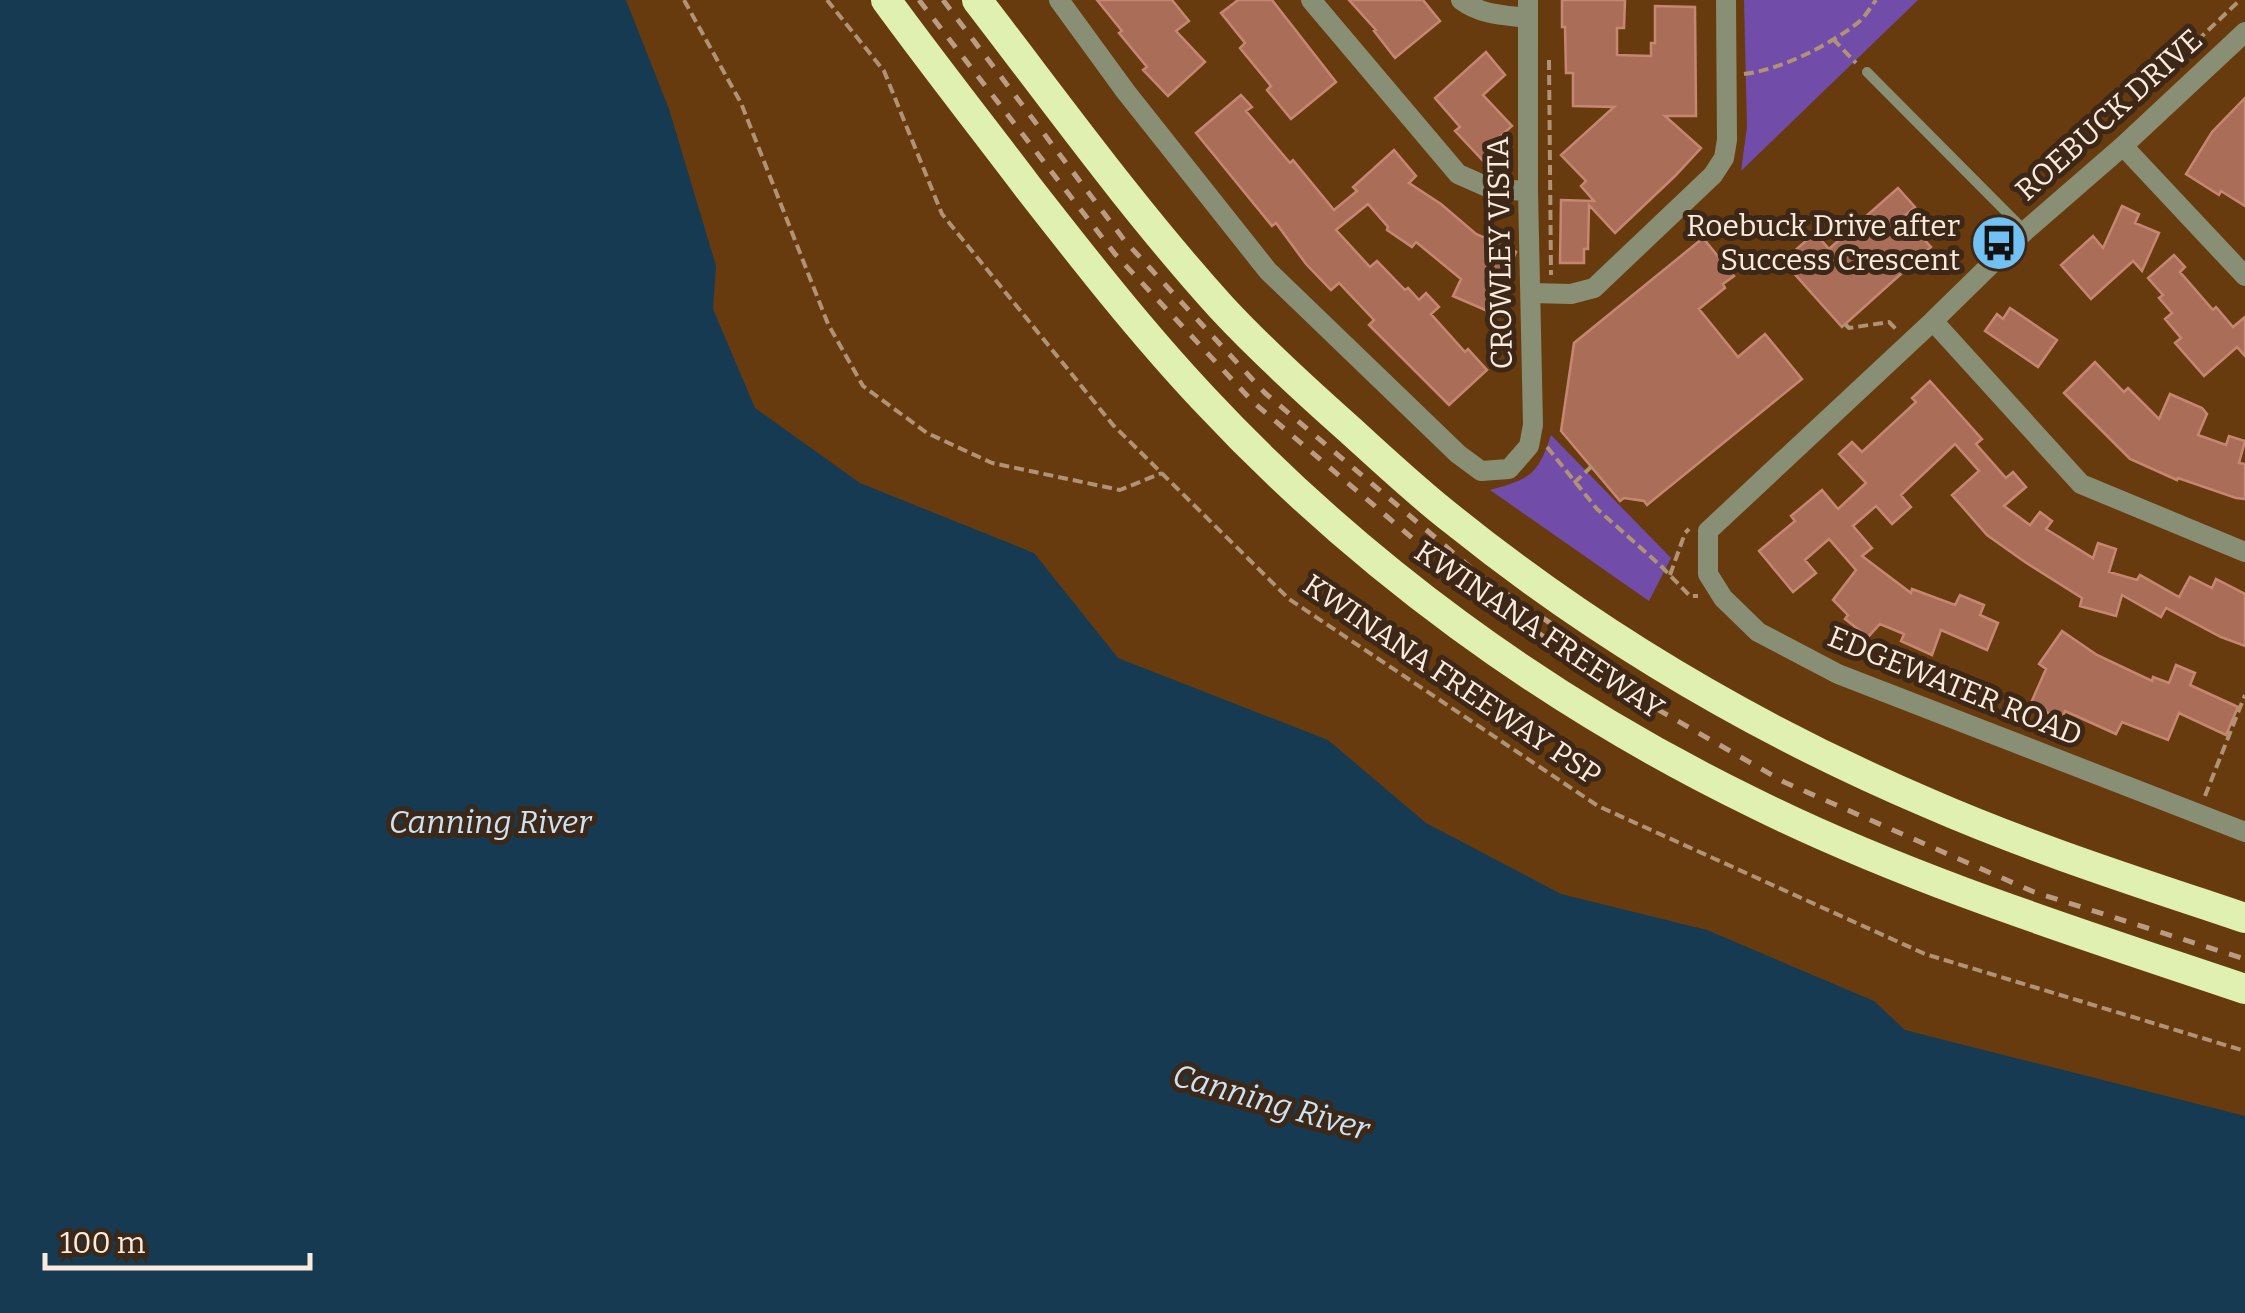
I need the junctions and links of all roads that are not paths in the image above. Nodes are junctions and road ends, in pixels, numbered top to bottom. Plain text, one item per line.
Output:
1 (886, 0) edge
2 (977, 0) edge
3 (1059, 0) edge
4 (1311, 0) edge
5 (1461, 0) edge
6 (1726, 0) edge
7 (1528, 9) edge
8 (2245, 32) edge
9 (1868, 72) road end
10 (2123, 146) junction
11 (1528, 191) junction
12 (2024, 231) junction
13 (2245, 276) edge
14 (1541, 294) junction
15 (1933, 322) junction
16 (1708, 531) joint
17 (2245, 552) edge
18 (2245, 832) edge
19 (2245, 918) edge
20 (2245, 989) edge

1 - 20 highway, KWINANA FREEWAY
2 - 19 highway, KWINANA FREEWAY
3 - 14 street, CROWLEY VISTA
4 - 11 street
5 - 7 street
6 - 14 street
7 - 11 street, CROWLEY VISTA
8 - 10 street, ROEBUCK DRIVE
9 - 12 lane
10 - 12 street, ROEBUCK DRIVE
10 - 13 street
11 - 14 street, CROWLEY VISTA
12 - 15 street, ROEBUCK DRIVE
15 - 16 street, ROEBUCK DRIVE
15 - 17 street
16 - 18 street, EDGEWATER ROAD

